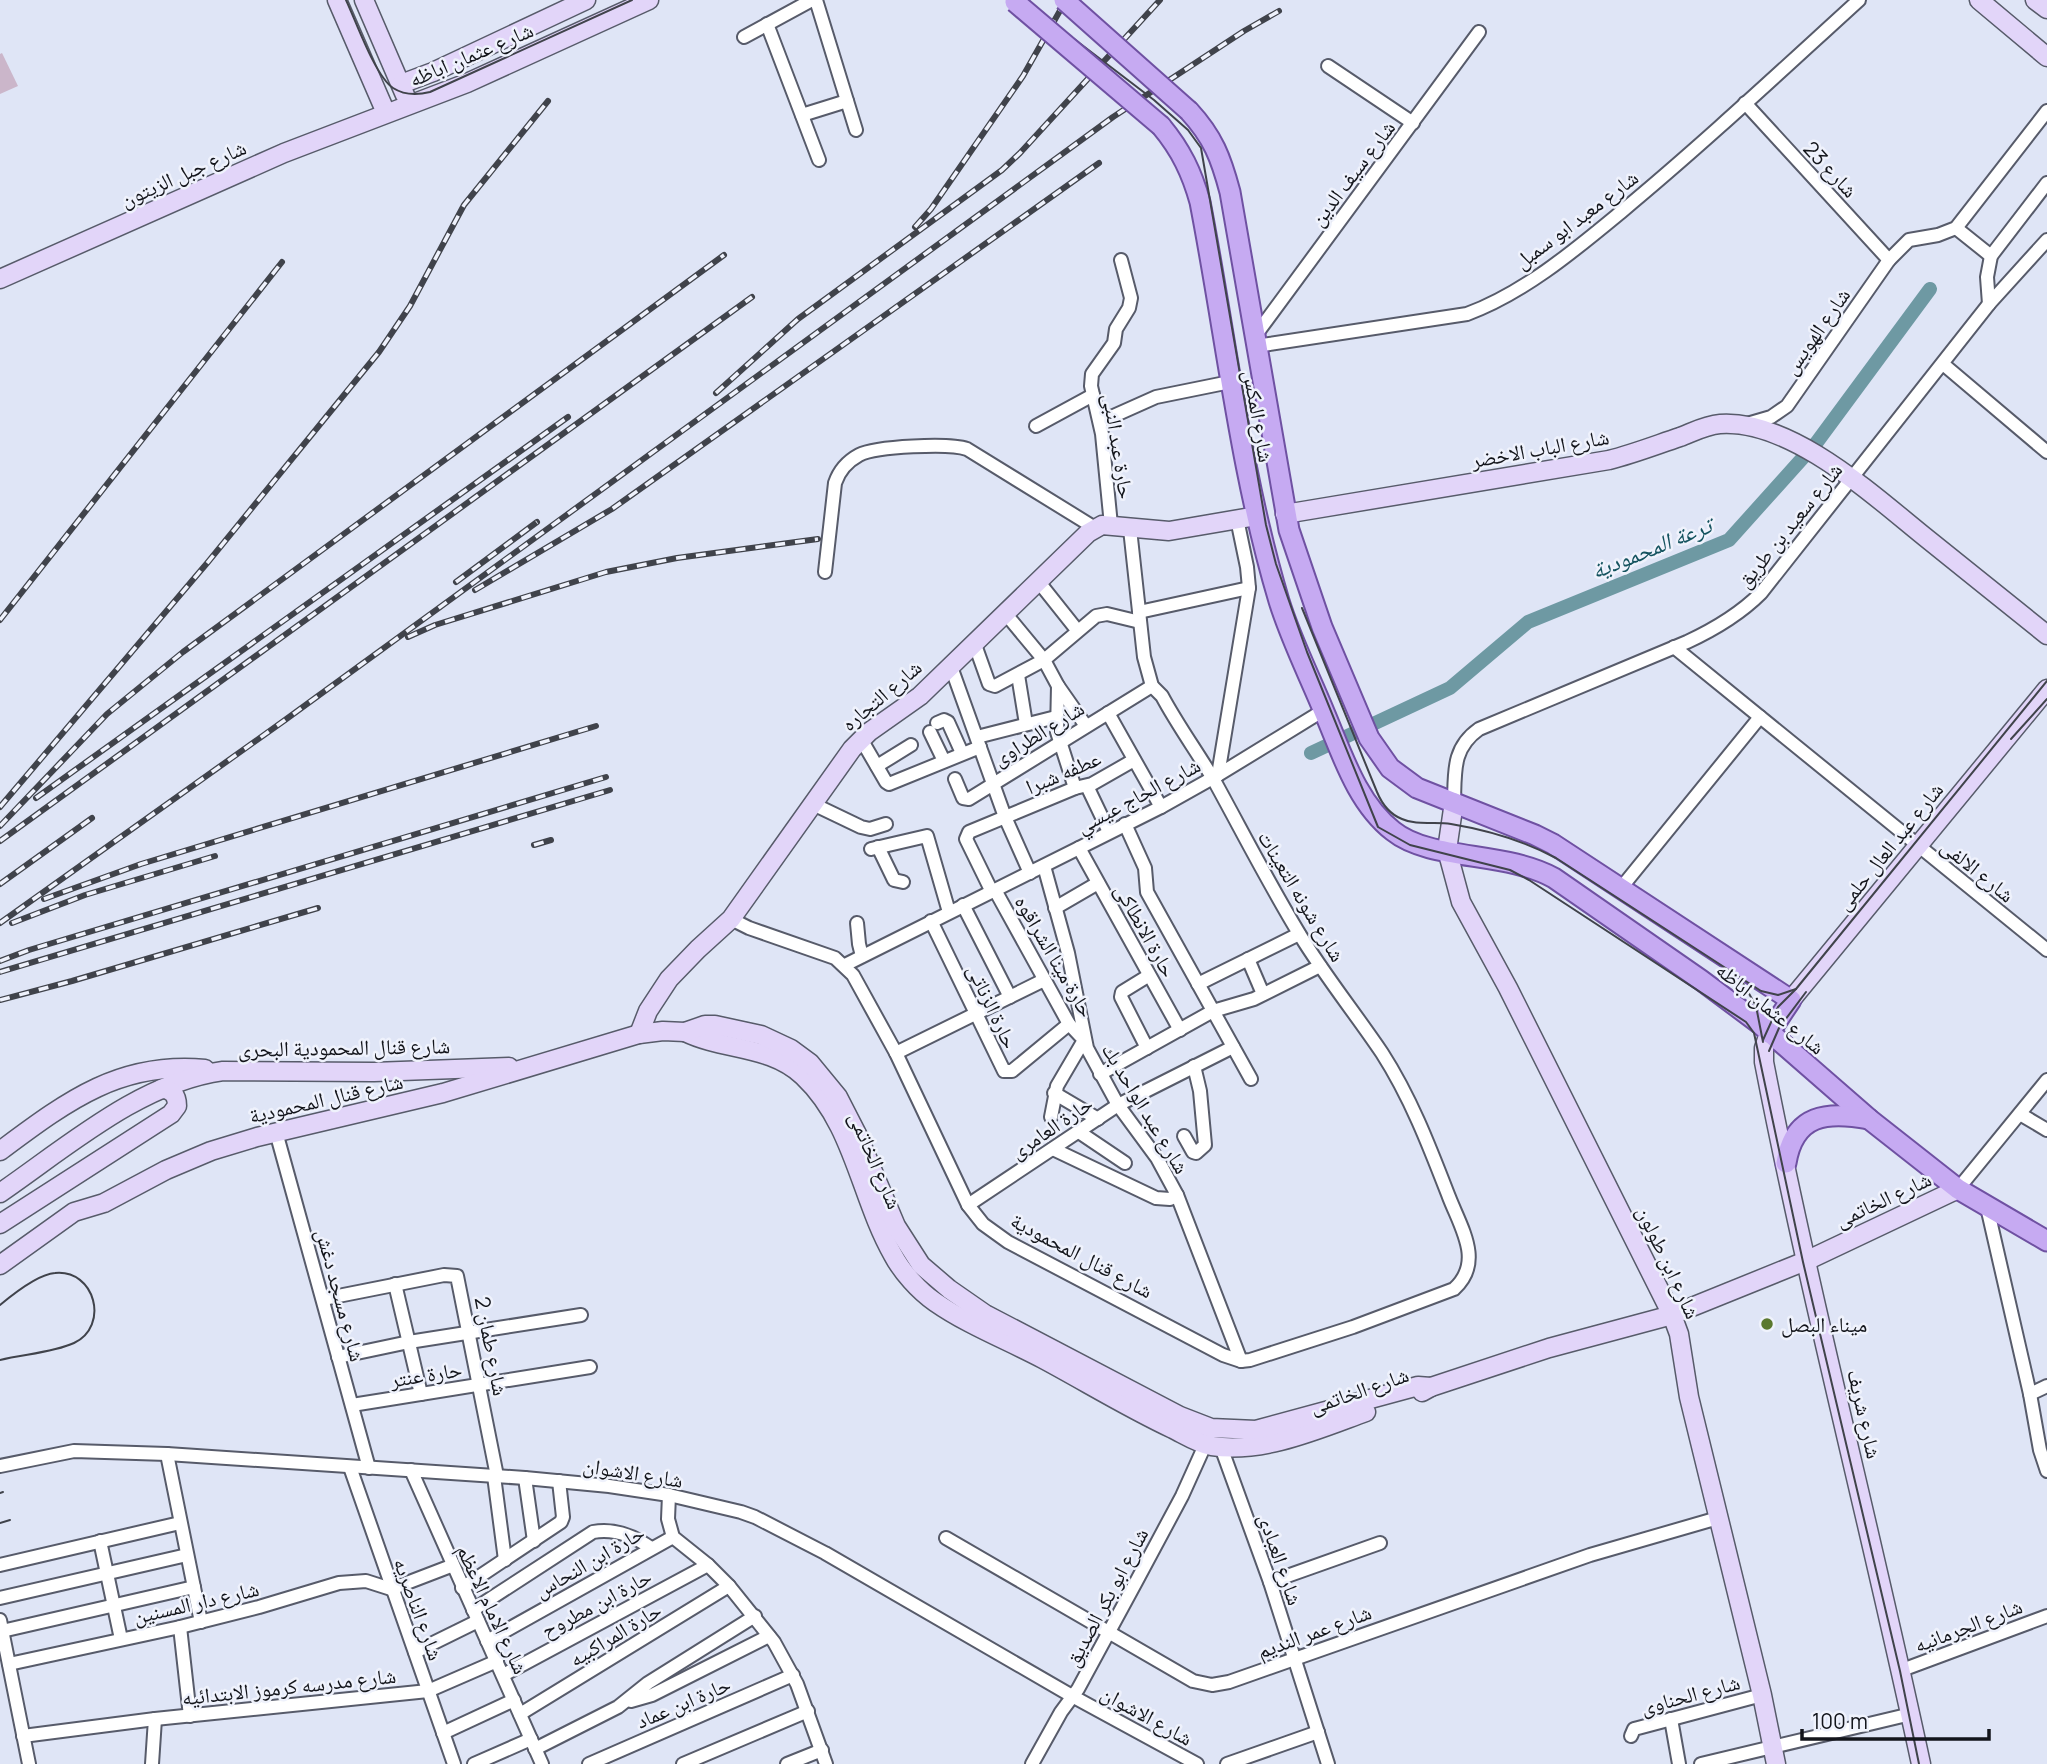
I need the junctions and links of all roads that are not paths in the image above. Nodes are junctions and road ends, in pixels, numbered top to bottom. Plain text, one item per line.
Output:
1 (337, 0) edge
2 (364, 0) edge
3 (586, 0) edge
4 (649, 0) edge
5 (814, 0) edge
6 (1064, 0) edge
7 (1859, 0) edge
8 (1979, 0) edge
9 (2035, 0) edge
10 (1013, 1) edge
11 (2047, 9) edge
12 (767, 24) junction
13 (1479, 32) dead end
14 (744, 37) dead end
15 (2047, 57) edge
16 (1328, 66) dead end
17 (401, 84) junction
18 (847, 101) junction
19 (1745, 103) junction
20 (409, 105) junction
21 (2047, 111) edge
22 (386, 113) junction
23 (802, 115) junction
24 (1413, 123) junction
25 (856, 130) dead end
26 (819, 160) dead end
27 (2047, 183) edge
28 (1955, 228) junction
29 (2047, 240) edge
30 (1991, 256) junction
31 (1121, 260) dead end
32 (1889, 260) junction
33 (0, 279) edge
34 (1989, 304) junction
35 (1255, 341) junction
36 (1943, 364) junction
37 (1230, 382) junction
38 (1093, 395) junction
39 (1100, 422) junction
40 (1741, 425) junction
41 (1036, 426) dead end
42 (2047, 452) edge
43 (1851, 477) junction
44 (1285, 514) junction
45 (1247, 518) junction
46 (1103, 526) junction
47 (1130, 528) junction
48 (825, 572) dead end
49 (1038, 581) junction
50 (1249, 588) junction
51 (1005, 613) junction
52 (1140, 617) junction
53 (1077, 630) junction
54 (2047, 635) edge
55 (974, 642) junction
56 (1674, 647) junction
57 (1044, 660) junction
58 (950, 664) junction
59 (1018, 676) junction
60 (1058, 685) junction
61 (1152, 686) junction
62 (2047, 689) edge
63 (1324, 710) junction
64 (1108, 713) junction
65 (1056, 717) junction
66 (1760, 717) junction
67 (1026, 724) junction
68 (1086, 726) junction
69 (861, 739) junction
70 (979, 742) junction
71 (1059, 743) junction
72 (911, 745) dead end
73 (962, 753) junction
74 (1134, 760) junction
75 (944, 761) junction
76 (877, 766) junction
77 (1215, 777) junction
78 (955, 779) dead end
79 (994, 784) junction
80 (1081, 787) junction
81 (1454, 802) junction
82 (813, 804) junction
83 (1161, 807) junction
84 (1005, 817) junction
85 (886, 824) dead end
86 (1125, 824) junction
87 (1109, 832) junction
88 (1918, 847) junction
89 (1079, 848) junction
90 (1447, 850) junction
91 (1044, 866) junction
92 (1030, 873) junction
93 (903, 882) dead end
94 (1098, 883) junction
95 (1621, 888) junction
96 (993, 891) junction
97 (963, 905) junction
98 (1055, 908) junction
99 (949, 912) junction
100 (731, 919) junction
101 (931, 920) junction
102 (857, 923) dead end
103 (1299, 934) junction
104 (2047, 950) edge
105 (862, 956) junction
106 (1248, 959) junction
107 (845, 965) junction
108 (1320, 966) junction
109 (1149, 976) junction
110 (1044, 980) junction
111 (1198, 984) junction
112 (1263, 994) junction
113 (1010, 997) junction
114 (1791, 1000) junction
115 (1213, 1011) junction
116 (975, 1014) junction
117 (1069, 1024) junction
118 (1180, 1030) junction
119 (685, 1032) junction
120 (1769, 1033) junction
121 (639, 1034) junction
122 (1084, 1040) junction
123 (1233, 1047) junction
124 (1147, 1048) junction
125 (896, 1053) junction
126 (530, 1066) junction
127 (1194, 1066) junction
128 (223, 1072) junction
129 (1100, 1074) junction
130 (1251, 1079) dead end
131 (2047, 1080) edge
132 (161, 1089) junction
133 (1054, 1093) junction
134 (1118, 1105) junction
135 (2020, 1114) junction
136 (1051, 1117) dead end
137 (1098, 1119) junction
138 (1869, 1119) junction
139 (2047, 1130) edge
140 (276, 1132) junction
141 (1079, 1132) junction
142 (1184, 1136) dead end
143 (1053, 1149) junction
144 (0, 1151) edge
145 (1125, 1163) dead end
146 (1786, 1163) junction
147 (1958, 1189) junction
148 (0, 1193) edge
149 (1177, 1195) junction
150 (968, 1205) junction
151 (1987, 1206) junction
152 (0, 1224) edge
153 (2047, 1241) edge
154 (1806, 1261) junction
155 (0, 1265) edge
156 (395, 1284) junction
157 (323, 1299) junction
158 (581, 1315) dead end
159 (1672, 1315) junction
160 (469, 1332) junction
161 (409, 1342) junction
162 (338, 1357) junction
163 (1241, 1362) junction
164 (590, 1367) dead end
165 (480, 1385) junction
166 (2047, 1386) edge
167 (1431, 1387) junction
168 (421, 1394) junction
169 (2030, 1394) junction
170 (352, 1405) junction
171 (1213, 1446) junction
172 (2043, 1448) edge
173 (167, 1454) junction
174 (0, 1466) edge
175 (350, 1467) junction
176 (369, 1468) junction
177 (411, 1470) junction
178 (2047, 1471) edge
179 (495, 1476) junction
180 (525, 1478) junction
181 (559, 1481) junction
182 (669, 1495) junction
183 (1718, 1518) junction
184 (180, 1523) junction
185 (673, 1536) junction
186 (946, 1538) dead end
187 (100, 1541) junction
188 (534, 1541) junction
189 (1380, 1543) dead end
190 (651, 1548) junction
191 (187, 1555) junction
192 (505, 1560) junction
193 (0, 1564) edge
194 (708, 1565) junction
195 (452, 1566) junction
196 (107, 1573) junction
197 (1270, 1582) junction
198 (194, 1587) junction
199 (729, 1587) junction
200 (462, 1588) junction
201 (391, 1589) junction
202 (0, 1598) edge
203 (114, 1606) junction
204 (475, 1615) junction
205 (755, 1616) junction
206 (2047, 1616) edge
207 (201, 1622) junction
208 (1, 1626) edge
209 (180, 1627) junction
210 (1109, 1632) junction
211 (769, 1636) junction
212 (121, 1639) junction
213 (488, 1641) junction
214 (415, 1652) junction
215 (1294, 1659) junction
216 (497, 1661) junction
217 (9, 1664) junction
218 (1902, 1670) junction
219 (503, 1675) junction
220 (793, 1675) junction
221 (428, 1691) junction
222 (1762, 1695) junction
223 (1072, 1696) junction
224 (514, 1700) junction
225 (627, 1701) junction
226 (808, 1711) junction
227 (520, 1714) junction
228 (1910, 1714) junction
229 (190, 1716) junction
230 (155, 1719) junction
231 (1671, 1719) junction
232 (1318, 1732) junction
233 (443, 1733) junction
234 (23, 1736) junction
235 (1631, 1736) dead end
236 (533, 1744) junction
237 (822, 1750) junction
238 (1775, 1756) edge
239 (1723, 1761) edge
240 (29, 1764) edge
241 (152, 1764) edge
242 (454, 1764) edge
243 (474, 1764) edge
244 (542, 1764) edge
245 (589, 1764) edge
246 (682, 1764) edge
247 (787, 1764) edge
248 (826, 1764) edge
249 (1032, 1764) edge
250 (1197, 1764) edge
251 (1227, 1764) edge
252 (1328, 1764) edge
253 (1679, 1764) edge
254 (1701, 1764) edge
255 (1921, 1764) edge

1 - 22 main road
2 - 17 main road
3 - 17 main road, شارع عثمان اباظه
4 - 20 main road, شارع عثمان اباظه
5 - 12 street
5 - 18 street
6 - 35 main road, شارع المكس, bridge
7 - 19 street, شارع معبد ابو سمبل
8 - 15 main road
9 - 11 main road
10 - 37 main road, شارع المكس, bridge
12 - 14 street
12 - 23 street
13 - 24 street, شارع سيف الدين
16 - 24 street
17 - 20 main road
18 - 23 street
18 - 25 street
19 - 32 street, شارع 23
19 - 35 street, شارع معبد ابو سمبل
20 - 22 main road, شارع عثمان اباظه
21 - 28 street
22 - 33 main road, شارع جبل الزيتون
23 - 26 street
24 - 35 street, شارع سيف الدين
27 - 30 street
28 - 30 street
28 - 32 street, شارع الهويس
29 - 34 street, شارع سعيد بن طريق
30 - 34 street
31 - 38 street, حارة عبد النبى
32 - 40 street, شارع الهويس
34 - 36 street, شارع سعيد بن طريق
35 - 44 main road, شارع المكس
36 - 42 street
36 - 43 street, شارع سعيد بن طريق
37 - 39 street
37 - 45 main road, شارع المكس
38 - 39 street, حارة عبد النبى
38 - 41 street
39 - 46 street, حارة عبد النبى
40 - 43 main road, شارع الباب الاخضر
40 - 44 main road, شارع الباب الاخضر
43 - 54 main road
43 - 56 street, شارع سعيد بن طريق
44 - 81 main road, شارع المكس
45 - 47 main road
45 - 50 street, شارع الحاج عيسي
45 - 63 main road, شارع المكس
46 - 47 main road
46 - 48 street
46 - 49 main road, شارع التجاره
47 - 52 street, شارع شونه التعينات
49 - 51 main road, شارع التجاره
49 - 53 street
50 - 52 street
50 - 77 street, شارع الحاج عيسي
51 - 55 main road, شارع التجاره
51 - 57 street
52 - 53 street
52 - 61 street, شارع شونه التعينات
53 - 57 street
55 - 58 main road, شارع التجاره
55 - 59 street
56 - 66 street, شارع الالفى
56 - 81 street, شارع سعيد بن طريق
57 - 59 street
57 - 60 street
58 - 69 main road, شارع التجاره
58 - 70 street
59 - 67 street
60 - 65 street
60 - 68 street
61 - 64 street, شارع الطراوى
61 - 77 street, شارع شونه التعينات
62 - 88 main road, شارع عبد العال حلمى
63 - 77 street
63 - 90 main road, شارع المكس
64 - 68 street, شارع الطراوى
64 - 74 street
65 - 67 street
65 - 71 street
66 - 88 street, شارع الالفى
66 - 95 street
67 - 70 street
68 - 71 street, شارع الطراوى
69 - 76 street
69 - 82 main road, شارع التجاره
70 - 73 street
70 - 79 street
71 - 79 street, شارع الطراوى
71 - 80 street
72 - 76 street
73 - 75 street
73 - 75 street
74 - 80 street, عطفه شبرا
74 - 83 street
75 - 76 street
77 - 83 street, شارع الحاج عيسي
77 - 103 street, شارع شونه التعينات
78 - 79 street, شارع الطراوى
79 - 84 street
80 - 84 street, عطفه شبرا
80 - 87 street
81 - 90 main road
81 - 95 main road, شارع عثمان اباظه
82 - 85 street
82 - 100 main road, شارع التجاره
83 - 86 street, شارع الحاج عيسي
84 - 92 street
84 - 96 street, عطفه شبرا
86 - 87 street, شارع الحاج عيسي
86 - 111 street
87 - 89 street, شارع الحاج عيسي
88 - 104 street, شارع الالفى
88 - 114 main road, شارع عبد العال حلمى
89 - 91 street, شارع الحاج عيسي
89 - 94 street, حارة الانطاكى
90 - 120 main road, شارع عثمان اباظه
90 - 159 main road, شارع ابن طولون
91 - 92 street, شارع الحاج عيسي
91 - 98 street, شارع عبد الواحد بك
92 - 96 street, شارع الحاج عيسي
93 - 99 street
94 - 98 street
94 - 109 street, حارة الانطاكى
95 - 114 main road, شارع عثمان اباظه
96 - 97 street, شارع الحاج عيسي
96 - 110 street, حارة مينا الشراقوه
97 - 99 street, شارع الحاج عيسي
97 - 113 street
98 - 122 street, شارع عبد الواحد بك
99 - 101 street, شارع الحاج عيسي
100 - 107 street
100 - 121 main road, شارع التجاره
101 - 105 street, شارع الحاج عيسي
101 - 116 street, حارة الزناتى
102 - 105 street
103 - 106 street
103 - 108 street, شارع شونه التعينات
105 - 107 street, شارع الحاج عيسي
106 - 111 street
106 - 112 street
107 - 125 street, شارع قنال المحمودية
108 - 112 street
108 - 163 street, شارع شونه التعينات
109 - 118 street, حارة الانطاكى
109 - 124 street
110 - 113 street
110 - 117 street, حارة مينا الشراقوه
111 - 115 street
112 - 115 street
113 - 116 street
114 - 120 main road, شارع عبد العال حلمى
115 - 118 street
115 - 123 street
116 - 117 street, حارة الزناتى
116 - 125 street
117 - 122 street, حارة مينا الشراقوه
118 - 124 street
119 - 121 main road, شارع قنال المحمودية
119 - 167 main road, شارع الخاتمى
119 - 171 main road, شارع الخاتمى
120 - 138 main road, شارع عثمان اباظه
120 - 146 main road, شارع شريف
121 - 126 main road, شارع قنال المحمودية
122 - 129 street, شارع عبد الواحد بك
122 - 133 street
123 - 127 street, حارة العامرى
123 - 130 street
124 - 129 street
125 - 150 street, شارع قنال المحمودية
126 - 128 main road, شارع قنال المحمودية البحرى
126 - 140 main road, شارع قنال المحمودية
127 - 134 street, حارة العامرى
127 - 142 street
128 - 132 main road, شارع قنال المحمودية البحرى
128 - 144 main road
129 - 134 street, شارع عبد الواحد بك
131 - 135 street
132 - 148 main road, شارع قنال المحمودية البحرى
132 - 152 main road
133 - 136 street
133 - 137 street
134 - 137 street, حارة العامرى
134 - 149 street, شارع عبد الواحد بك
135 - 139 street
135 - 147 street
137 - 141 street, حارة العامرى
138 - 146 main road
138 - 147 main road, شارع عثمان اباظه
140 - 155 main road, شارع قنال المحمودية
140 - 157 street, شارع مسجد دغش
141 - 143 street, حارة العامرى
141 - 145 street
143 - 149 street
143 - 150 street, حارة العامرى
146 - 154 main road, شارع شريف
147 - 151 main road, شارع عثمان اباظه
147 - 154 main road, شارع الخاتمى
149 - 163 street, شارع عبد الواحد بك
150 - 163 street, شارع قنال المحمودية
151 - 153 main road, شارع عثمان اباظه
151 - 169 street
154 - 159 main road, شارع الخاتمى
154 - 218 main road, شارع شريف
156 - 157 street, شارع طمان 2
156 - 160 street, شارع طمان 2
156 - 161 street
157 - 162 street, شارع مسجد دغش
158 - 160 street
159 - 167 main road, شارع الخاتمى
159 - 183 main road, شارع ابن طولون
160 - 161 street
160 - 165 street, شارع طمان 2
161 - 162 street
161 - 168 street
162 - 170 street, شارع مسجد دغش
164 - 165 street, حارة عنتر
165 - 168 street, حارة عنتر
165 - 179 street, شارع طمان 2
166 - 169 street
167 - 171 main road, شارع الخاتمى
168 - 170 street, حارة عنتر
169 - 172 street
170 - 176 street, شارع مسجد دغش
171 - 197 street, شارع العبادى
171 - 210 street, شارع ابو بكر الصديق
172 - 178 street
173 - 174 street, شارع الاشوان
173 - 175 street, شارع الاشوان
173 - 184 street
175 - 176 street, شارع الاشوان
175 - 201 street, شارع الناصريه
176 - 177 street, شارع الاشوان
177 - 179 street, شارع الاشوان
177 - 195 street, شارع الامام الاعظم
179 - 180 street, شارع الاشوان
179 - 192 street, شارع طمان 2
180 - 181 street, شارع الاشوان
180 - 188 street
181 - 182 street, شارع الاشوان
181 - 188 street
182 - 185 street
182 - 223 street, شارع الاشوان
183 - 215 street, شارع عمر النديم
183 - 222 main road, شارع ابن طولون
184 - 187 street
184 - 191 street
185 - 190 street, حارة ابن النحاس
185 - 194 street
186 - 210 street, شارع عمر النديم
187 - 193 street
187 - 196 street
188 - 192 street
189 - 197 street
190 - 204 street
190 - 213 street, حارة ابن النحاس
191 - 196 street
191 - 198 street
192 - 200 street
194 - 199 street
194 - 219 street, حارة ابن مطروح
195 - 200 street, شارع الامام الاعظم
195 - 201 street
196 - 202 street
196 - 203 street
197 - 215 street, شارع العبادى
198 - 203 street
198 - 207 street
199 - 205 street
199 - 227 street, حارة المراكبيه
200 - 204 street, شارع الامام الاعظم
201 - 207 street, شارع دار المسنين
201 - 214 street, شارع الناصريه
203 - 208 street
203 - 212 street
204 - 213 street, شارع الامام الاعظم
204 - 214 street
205 - 211 street
205 - 225 street
206 - 218 street, شارع الجرمانيه
207 - 209 street, شارع دار المسنين
208 - 217 street
209 - 212 street, شارع دار المسنين
209 - 229 street
210 - 215 street, شارع عمر النديم
210 - 223 street, شارع ابو بكر الصديق
211 - 220 street
211 - 225 street
212 - 217 street, شارع دار المسنين
213 - 216 street, شارع الامام الاعظم
214 - 221 street, شارع الناصريه
215 - 232 street, شارع العبادى
216 - 219 street, شارع الامام الاعظم
216 - 221 street
217 - 234 street
218 - 228 main road, شارع شريف
219 - 224 street, شارع الامام الاعظم
220 - 226 street
220 - 245 street, حارة ابن عماد
221 - 229 street, شارع مدرسه كرموز الابتدائيه
221 - 233 street, شارع الناصريه
222 - 231 street, شارع الحناوى
222 - 238 main road, شارع ابن طولون
223 - 249 street, شارع ابو بكر الصديق
223 - 250 street, شارع الاشوان
224 - 227 street, شارع الامام الاعظم
224 - 233 street
225 - 236 street
226 - 237 street
226 - 246 street
227 - 236 street, شارع الامام الاعظم
228 - 238 street
228 - 255 main road, شارع شريف
229 - 230 street, شارع مدرسه كرموز الابتدائيه
230 - 234 street, شارع مدرسه كرموز الابتدائيه
230 - 241 street, شارع مدرسه كرموز الابتدائيه
231 - 235 street, شارع الحناوى
231 - 253 street
232 - 251 street
232 - 252 street, شارع العبادى
233 - 242 street, شارع الناصريه
234 - 240 street
236 - 243 street
236 - 244 street, شارع الامام الاعظم
237 - 247 street
237 - 248 street
238 - 239 street
239 - 254 street

